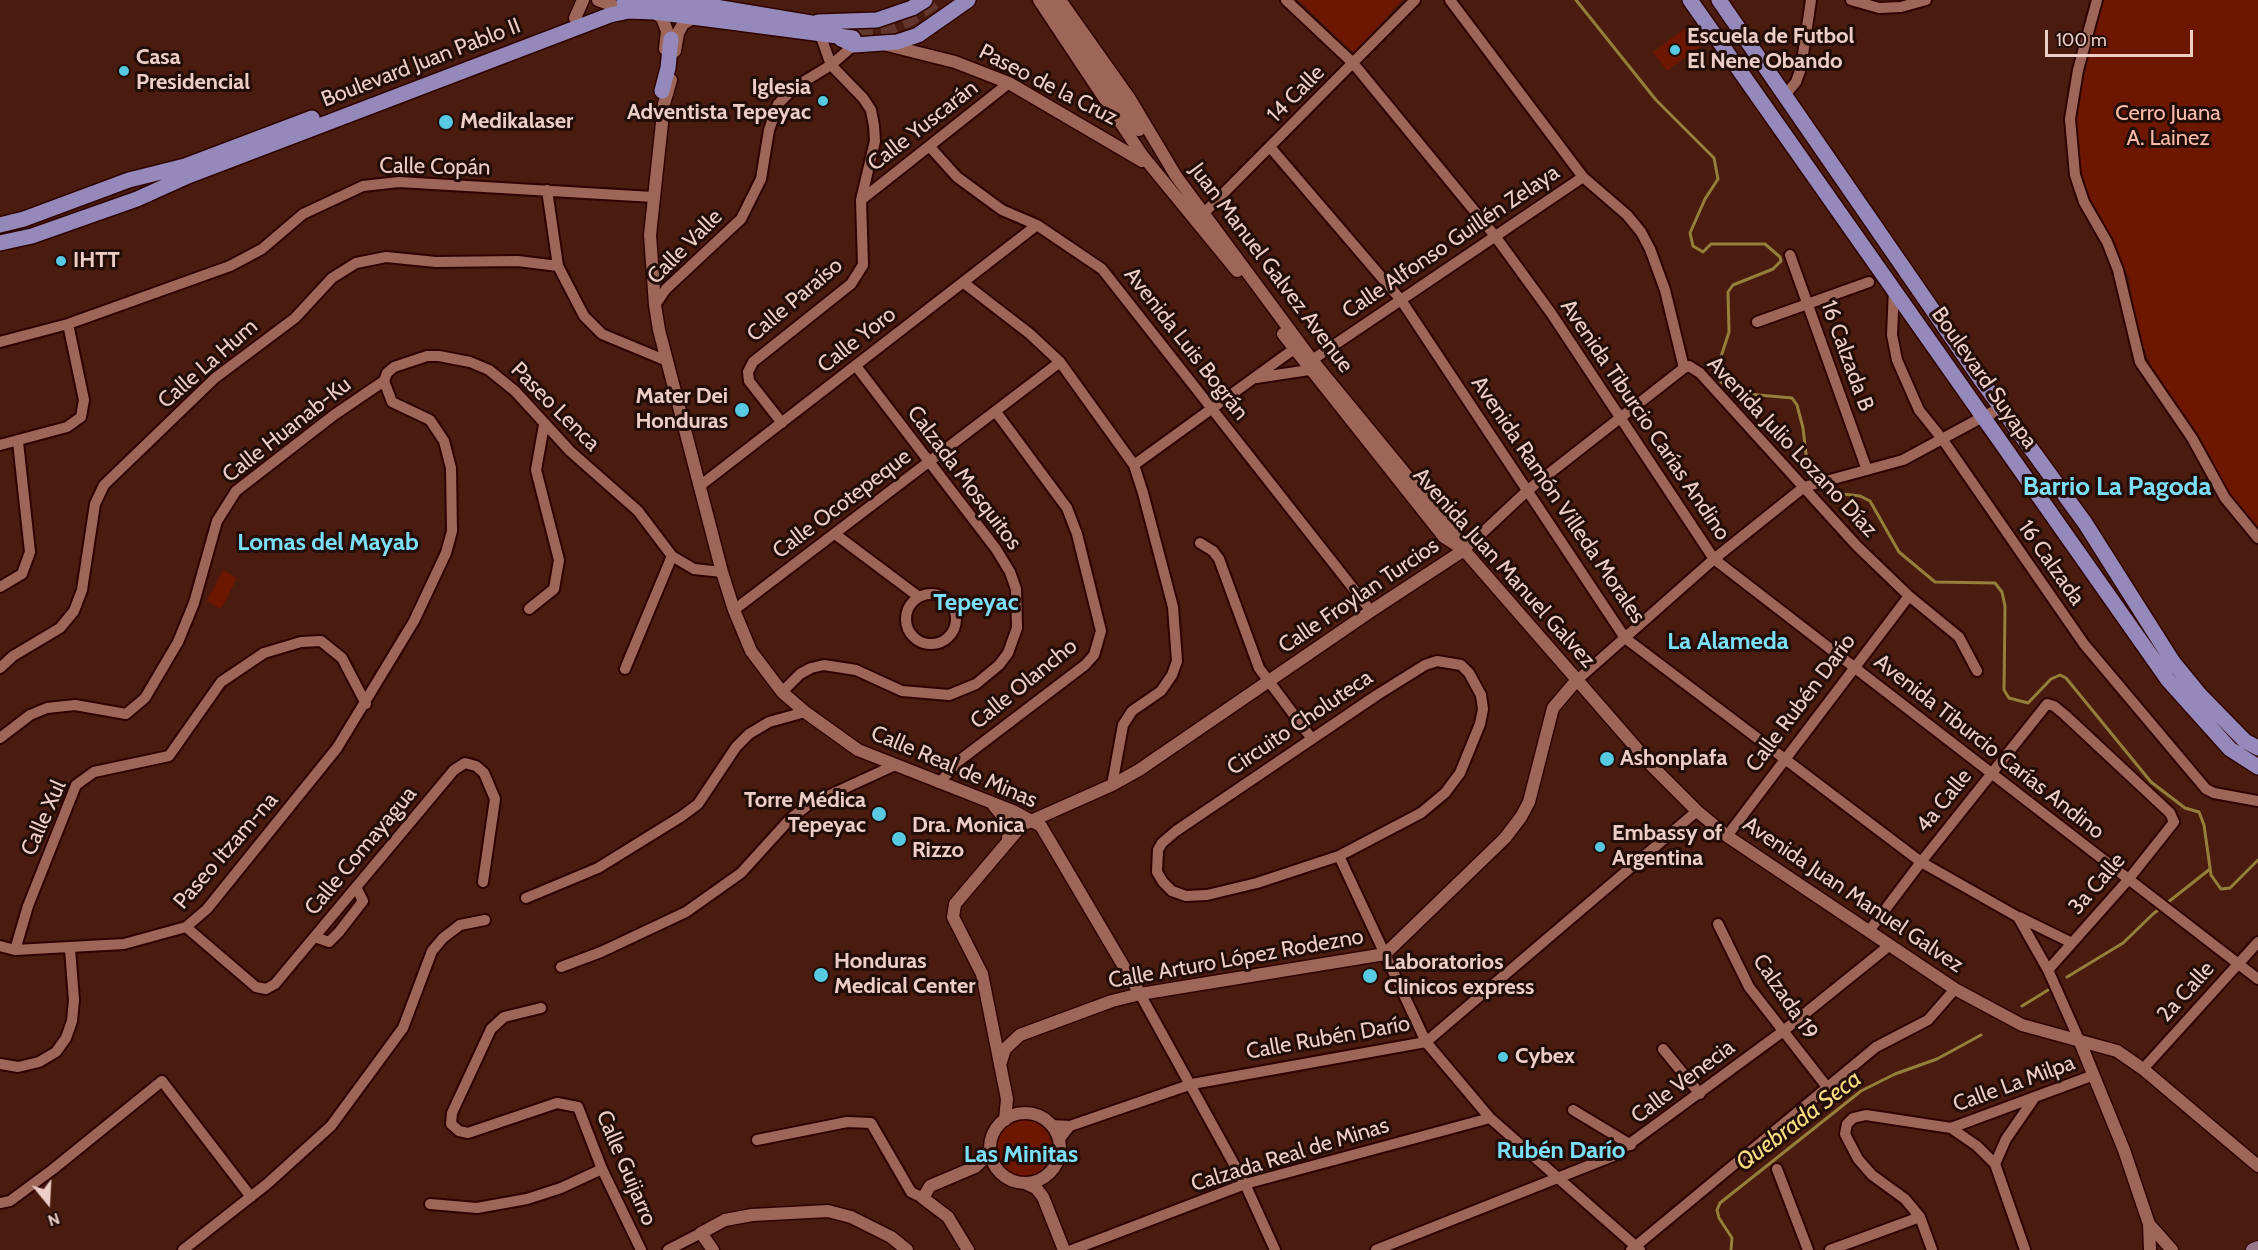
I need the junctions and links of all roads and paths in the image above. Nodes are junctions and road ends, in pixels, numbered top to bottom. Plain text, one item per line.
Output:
1 (583, 0) edge
2 (925, 0) edge
3 (968, 0) edge
4 (1039, 0) edge
5 (1049, 0) edge
6 (1060, 0) edge
7 (1286, 0) edge
8 (1415, 0) edge
9 (1450, 0) edge
10 (1690, 0) edge
11 (1719, 0) edge
12 (1811, 0) edge
13 (1851, 0) edge
14 (1926, 0) edge
15 (2097, 0) edge
16 (605, 2) edge
17 (654, 12) junction
18 (699, 13) junction
19 (777, 16) junction
20 (575, 18) junction
21 (826, 30) junction
22 (671, 39) dead end
23 (854, 41) junction
24 (883, 45) junction
25 (1353, 63) junction
26 (831, 65) junction
27 (1010, 83) junction
28 (1785, 95) junction
29 (663, 98) junction
30 (930, 147) junction
31 (1270, 147) junction
32 (1152, 168) junction
33 (186, 171) junction
34 (1583, 177) junction
35 (547, 190) junction
36 (653, 197) junction
37 (861, 200) junction
38 (1185, 200) junction
39 (1203, 214) junction
40 (0, 225) edge
41 (1037, 225) junction
42 (1495, 236) junction
43 (0, 238) edge
44 (0, 243) edge
45 (1791, 255) dead end
46 (558, 266) junction
47 (1869, 282) dead end
48 (964, 283) junction
49 (1894, 289) junction
50 (1401, 300) junction
51 (656, 305) junction
52 (1807, 305) junction
53 (1757, 321) dead end
54 (68, 324) junction
55 (0, 342) edge
56 (1294, 349) junction
57 (667, 361) junction
58 (1060, 362) junction
59 (1311, 365) junction
60 (856, 366) junction
61 (1684, 368) junction
62 (1252, 379) junction
63 (384, 381) junction
64 (1989, 390) junction
65 (1213, 409) junction
66 (996, 412) junction
67 (1983, 415) junction
68 (1620, 419) junction
69 (2010, 421) junction
70 (782, 423) junction
71 (544, 425) junction
72 (1943, 440) junction
73 (18, 442) junction
74 (0, 445) edge
75 (929, 462) junction
76 (1134, 465) junction
77 (1868, 470) junction
78 (701, 485) junction
79 (1812, 485) junction
80 (1528, 490) junction
81 (835, 534) junction
82 (2258, 538) edge
83 (1200, 543) dead end
84 (1464, 550) junction
85 (672, 556) junction
86 (1714, 559) junction
87 (722, 572) junction
88 (0, 587) edge
89 (1909, 596) junction
90 (919, 597) junction
91 (529, 609) dead end
92 (734, 610) junction
93 (1371, 610) junction
94 (1625, 638) junction
95 (1853, 667) junction
96 (0, 668) edge
97 (625, 669) dead end
98 (1977, 671) dead end
99 (1576, 681) junction
100 (1269, 682) junction
101 (782, 692) junction
102 (366, 705) junction
103 (805, 712) junction
104 (0, 738) edge
105 (1312, 739) junction
106 (2258, 748) edge
107 (1784, 759) junction
108 (893, 766) junction
109 (2258, 767) edge
110 (1991, 774) junction
111 (939, 783) junction
112 (1112, 785) junction
113 (2258, 801) edge
114 (993, 805) junction
115 (1697, 811) junction
116 (1032, 820) junction
117 (2174, 822) joint
118 (1727, 836) junction
119 (1007, 840) junction
120 (1339, 856) junction
121 (1921, 862) junction
122 (2128, 880) junction
123 (483, 882) dead end
124 (526, 898) dead end
125 (2018, 917) junction
126 (485, 920) dead end
127 (1718, 924) dead end
128 (186, 927) junction
129 (1869, 931) junction
130 (2258, 942) edge
131 (2072, 943) junction
132 (1890, 945) junction
133 (0, 946) edge
134 (70, 949) junction
135 (15, 950) junction
136 (1384, 954) junction
137 (2238, 963) junction
138 (561, 967) dead end
139 (2048, 970) junction
140 (2258, 979) edge
141 (1955, 989) junction
142 (1140, 994) junction
143 (541, 1008) dead end
144 (990, 1021) junction
145 (1782, 1032) junction
146 (1020, 1035) junction
147 (1426, 1042) junction
148 (2080, 1042) junction
149 (1663, 1049) dead end
150 (0, 1064) edge
151 (999, 1066) junction
152 (2143, 1069) junction
153 (2094, 1075) junction
154 (1192, 1084) junction
155 (1827, 1087) junction
156 (1700, 1094) junction
157 (2035, 1098) junction
158 (1007, 1100) junction
159 (1573, 1110) dead end
160 (1022, 1114) junction
161 (1490, 1118) junction
162 (1005, 1120) junction
163 (1051, 1125) junction
164 (1070, 1126) junction
165 (1951, 1128) junction
166 (757, 1140) dead end
167 (1059, 1140) junction
168 (1631, 1145) junction
169 (990, 1153) junction
170 (1995, 1164) junction
171 (2258, 1164) edge
172 (975, 1167) junction
173 (602, 1169) junction
174 (1777, 1169) dead end
175 (999, 1172) junction
176 (1047, 1175) junction
177 (1559, 1179) junction
178 (1025, 1183) junction
179 (1245, 1184) junction
180 (251, 1197) junction
181 (1043, 1197) junction
182 (923, 1198) junction
183 (0, 1203) edge
184 (430, 1204) dead end
185 (1920, 1217) junction
186 (2149, 1224) junction
187 (700, 1233) junction
188 (2258, 1248) edge
189 (1635, 1249) edge
190 (183, 1250) edge
191 (641, 1250) edge
192 (668, 1250) edge
193 (713, 1250) edge
194 (907, 1250) edge
195 (968, 1250) edge
196 (1064, 1250) edge
197 (1072, 1250) edge
198 (1275, 1250) edge
199 (1376, 1250) edge
200 (1808, 1250) edge
201 (1830, 1250) edge
202 (1932, 1250) edge
203 (2025, 1250) edge
204 (2150, 1250) edge
205 (2172, 1250) edge
206 (2253, 1250) edge

1 - 20 street
2 - 21 main road
3 - 24 main road
4 - 32 street, Juan Manuel Galvez Avenue
5 - 38 street
6 - 38 street, Juan Manuel Galvez Avenue
7 - 25 street, Avenida Tiburcio Carías Andino
8 - 25 street, 14 Calle
9 - 34 street, Avenida Julio Lozano Díaz
10 - 49 main road, Boulevard Suyapa
11 - 28 main road, Boulevard Suyapa
12 - 28 street
13 - 14 street
15 - 82 street
16 - 19 main road, Boulevard Juan Pablo II
16 - 20 main road, Boulevard Juan Pablo II
17 - 18 main road, Boulevard Juan Pablo II
17 - 29 street, Calle Real de Minas
17 - 33 main road, Boulevard Juan Pablo II
18 - 19 main road
18 - 21 main road, Boulevard Juan Pablo II
18 - 29 street, Calle Real de Minas
19 - 21 main road, Boulevard Juan Pablo II
20 - 33 main road, Boulevard Juan Pablo II
21 - 23 main road
21 - 26 street, Calle Paraíso
22 - 29 main road
23 - 24 main road
23 - 26 street, Calle Valle
24 - 27 street, Paseo de la Cruz
25 - 31 street, 14 Calle
25 - 42 street, Avenida Tiburcio Carías Andino
26 - 37 street, Calle Paraíso
26 - 51 street, Calle Valle
27 - 30 street, Calle Yuscarán
27 - 32 street, Paseo de la Cruz
28 - 64 main road, Boulevard Suyapa
29 - 36 street, Calle Real de Minas
30 - 37 street, Calle Yuscarán
30 - 41 street, Avenida Luis Bográn
31 - 39 street, 14 Calle
31 - 50 street, Avenida Ramón Villeda Morales
32 - 38 street, Juan Manuel Galvez Avenue
33 - 40 main road, Boulevard Juan Pablo II
33 - 43 main road, Boulevard Juan Pablo II
33 - 44 main road, Boulevard Juan Pablo II
34 - 42 street, Calle Alfonso Guillén Zelaya
34 - 61 street, Avenida Julio Lozano Díaz
35 - 36 street, Calle Copán
35 - 46 street
35 - 54 street, Calle Copán
36 - 51 street, Calle Real de Minas
37 - 70 street, Calle Paraíso
38 - 39 street, Juan Manuel Galvez Avenue
38 - 56 street, Juan Manuel Galvez Avenue
39 - 59 street, Juan Manuel Galvez Avenue
41 - 48 street, Calle Yoro
41 - 65 street, Avenida Luis Bográn
42 - 50 street, Calle Alfonso Guillén Zelaya
42 - 68 street, Avenida Tiburcio Carías Andino
45 - 52 street, 16 Calzada B
46 - 57 street
46 - 96 street, Calle La Hum
47 - 52 street
48 - 58 street
48 - 60 street, Calle Yoro
49 - 67 main road, Boulevard Suyapa
49 - 72 street, 16 Calzada
50 - 59 street, Calle Alfonso Guillén Zelaya
50 - 80 street, Avenida Ramón Villeda Morales
51 - 57 street, Calle Real de Minas
52 - 53 street
52 - 77 street, 16 Calzada B
54 - 55 street, Calle Copán
54 - 73 street
56 - 59 street
56 - 62 street, Calle Alfonso Guillén Zelaya
57 - 78 street, Calle Real de Minas
58 - 66 street, Calle Ocotepeque
58 - 76 street
59 - 62 street, Calle Alfonso Guillén Zelaya
59 - 84 street, Juan Manuel Galvez Avenue
60 - 70 street, Calle Yoro
60 - 75 street, Calzada Mosquitos
61 - 68 street, Calle Froylan Turcios
61 - 79 street, Avenida Julio Lozano Díaz
62 - 65 street, Calle Alfonso Guillén Zelaya
63 - 71 street, Paseo Lenca
63 - 102 street
63 - 104 street, Calle Huanab-Ku
64 - 67 street
64 - 69 main road, Boulevard Suyapa
65 - 76 street, Calle Alfonso Guillén Zelaya
65 - 93 street, Avenida Luis Bográn
66 - 75 street, Calle Ocotepeque
66 - 111 street, Calle Olancho
67 - 69 street
67 - 72 street, Calle Arturo López Rodezno
67 - 109 main road, Boulevard Suyapa
68 - 80 street, Calle Froylan Turcios
68 - 86 street, Avenida Tiburcio Carías Andino
69 - 106 main road, Boulevard Suyapa
70 - 78 street, Calle Yoro
71 - 85 street, Paseo Lenca
71 - 91 street
72 - 77 street, Calle Arturo López Rodezno
72 - 113 street, 16 Calzada
73 - 74 street
73 - 88 street
75 - 81 street, Calle Ocotepeque
75 - 101 street, Calzada Mosquitos
76 - 112 street
77 - 79 street, Calle Arturo López Rodezno
78 - 87 street, Calle Real de Minas
79 - 86 street, Calle Arturo López Rodezno
79 - 89 street, Avenida Julio Lozano Díaz
80 - 84 street, Calle Froylan Turcios
80 - 94 street, Avenida Ramón Villeda Morales
81 - 90 street
81 - 92 street, Calle Ocotepeque
83 - 100 street
84 - 93 street, Calle Froylan Turcios
84 - 99 street, Avenida Juan Manuel Galvez
85 - 87 street, Paseo Lenca
85 - 97 street
86 - 94 street, Calle Arturo López Rodezno
86 - 95 street, Avenida Tiburcio Carías Andino
87 - 92 street, Calle Real de Minas
89 - 95 street, Calle Rubén Darío
89 - 98 street, Avenida Julio Lozano Díaz
90 - 90 street
92 - 101 street, Calle Real de Minas
93 - 100 street, Calle Froylan Turcios
94 - 99 street, Calle Arturo López Rodezno
94 - 107 street, Avenida Ramón Villeda Morales
95 - 107 street, Calle Rubén Darío
95 - 110 street, Avenida Tiburcio Carías Andino
99 - 115 street, Avenida Juan Manuel Galvez
99 - 136 street, Calle Arturo López Rodezno
100 - 105 street
100 - 112 street, Calle Froylan Turcios
101 - 103 street, Calle Real de Minas
102 - 128 street, Paseo Itzam-na
102 - 135 street, Calle Xul
103 - 108 street, Calle Real de Minas
103 - 124 street
105 - 120 street, Circuito Choluteca
105 - 120 street, Circuito Choluteca
107 - 118 street, Calle Rubén Darío
107 - 121 street, Avenida Ramón Villeda Morales
108 - 111 street, Calle Real de Minas
108 - 138 street
110 - 117 street, 4a Calle
110 - 121 street, 4a Calle
110 - 122 street, Avenida Tiburcio Carías Andino
111 - 114 street, Calle Real de Minas
112 - 116 street, Calle Froylan Turcios
114 - 116 street, Calle Real de Minas
114 - 119 street
115 - 118 street, Avenida Juan Manuel Galvez
115 - 147 street, Calle Rubén Darío
116 - 119 street, Calle Froylan Turcios
116 - 142 street, Calle Real de Minas
117 - 122 street, 3a Calle
118 - 129 street, Avenida Juan Manuel Galvez
119 - 144 street, Calle Froylan Turcios
120 - 136 street
121 - 125 street, Avenida Ramón Villeda Morales
121 - 129 street, 4a Calle
122 - 131 street, 3a Calle
122 - 137 street, Avenida Tiburcio Carías Andino
123 - 128 street, Calle Comayagua
125 - 131 street, Avenida Ramón Villeda Morales
125 - 139 street
126 - 180 street
127 - 145 street, Calzada 19
128 - 134 street, Paseo Itzam-na
129 - 132 street, Avenida Juan Manuel Galvez
130 - 137 street, 2a Calle
131 - 139 street, 3a Calle
132 - 141 street, Avenida Juan Manuel Galvez
132 - 145 street, Calle Venecia
133 - 135 street, Paseo Itzam-na
134 - 135 street, Paseo Itzam-na
134 - 150 street
136 - 142 street, Calle Arturo López Rodezno
136 - 147 street
137 - 140 street, Avenida Tiburcio Carías Andino
137 - 152 street, 2a Calle
139 - 148 street
141 - 148 street, Avenida Juan Manuel Galvez
141 - 155 street
142 - 146 street, Calle Arturo López Rodezno
142 - 154 street, Calle Real de Minas
143 - 173 street, Calle Guijarro
144 - 146 street
144 - 151 street
145 - 155 street, Calzada 19
145 - 156 street, Calle Venecia
146 - 151 street
147 - 154 street, Calle Rubén Darío
147 - 161 street
148 - 152 street, Avenida Juan Manuel Galvez
148 - 153 street
149 - 156 street
151 - 158 street
152 - 171 street, Avenida Juan Manuel Galvez
153 - 157 street, Calle La Milpa
153 - 186 street
154 - 164 street, Calle Rubén Darío
154 - 179 street, Calle Real de Minas
155 - 189 street
156 - 168 street, Calle Venecia
157 - 165 street, Calle La Milpa
157 - 170 street
158 - 160 street
158 - 162 street
159 - 168 street
160 - 162 street
160 - 163 street
161 - 177 street
161 - 179 street, Calzada Real de Minas
162 - 169 street
163 - 164 street, Calle Rubén Darío
163 - 167 street
164 - 167 street
165 - 170 street
165 - 185 street, Calle La Milpa
166 - 182 street
167 - 176 street
168 - 177 street, Calle Venecia
169 - 172 street
169 - 175 street
170 - 203 street
172 - 175 street
172 - 182 street
173 - 184 street
173 - 191 street, Calle Guijarro
174 - 200 street
175 - 178 street
176 - 178 street
176 - 181 street
177 - 189 street
177 - 199 street, Calle Venecia
178 - 181 street
179 - 197 street, Calzada Real de Minas
179 - 198 street, Calle Real de Minas
180 - 183 street
180 - 190 street
181 - 196 street
182 - 195 street
185 - 201 street
185 - 202 street
186 - 204 street
186 - 205 street
187 - 192 street
187 - 193 street
187 - 194 street
188 - 206 main road

